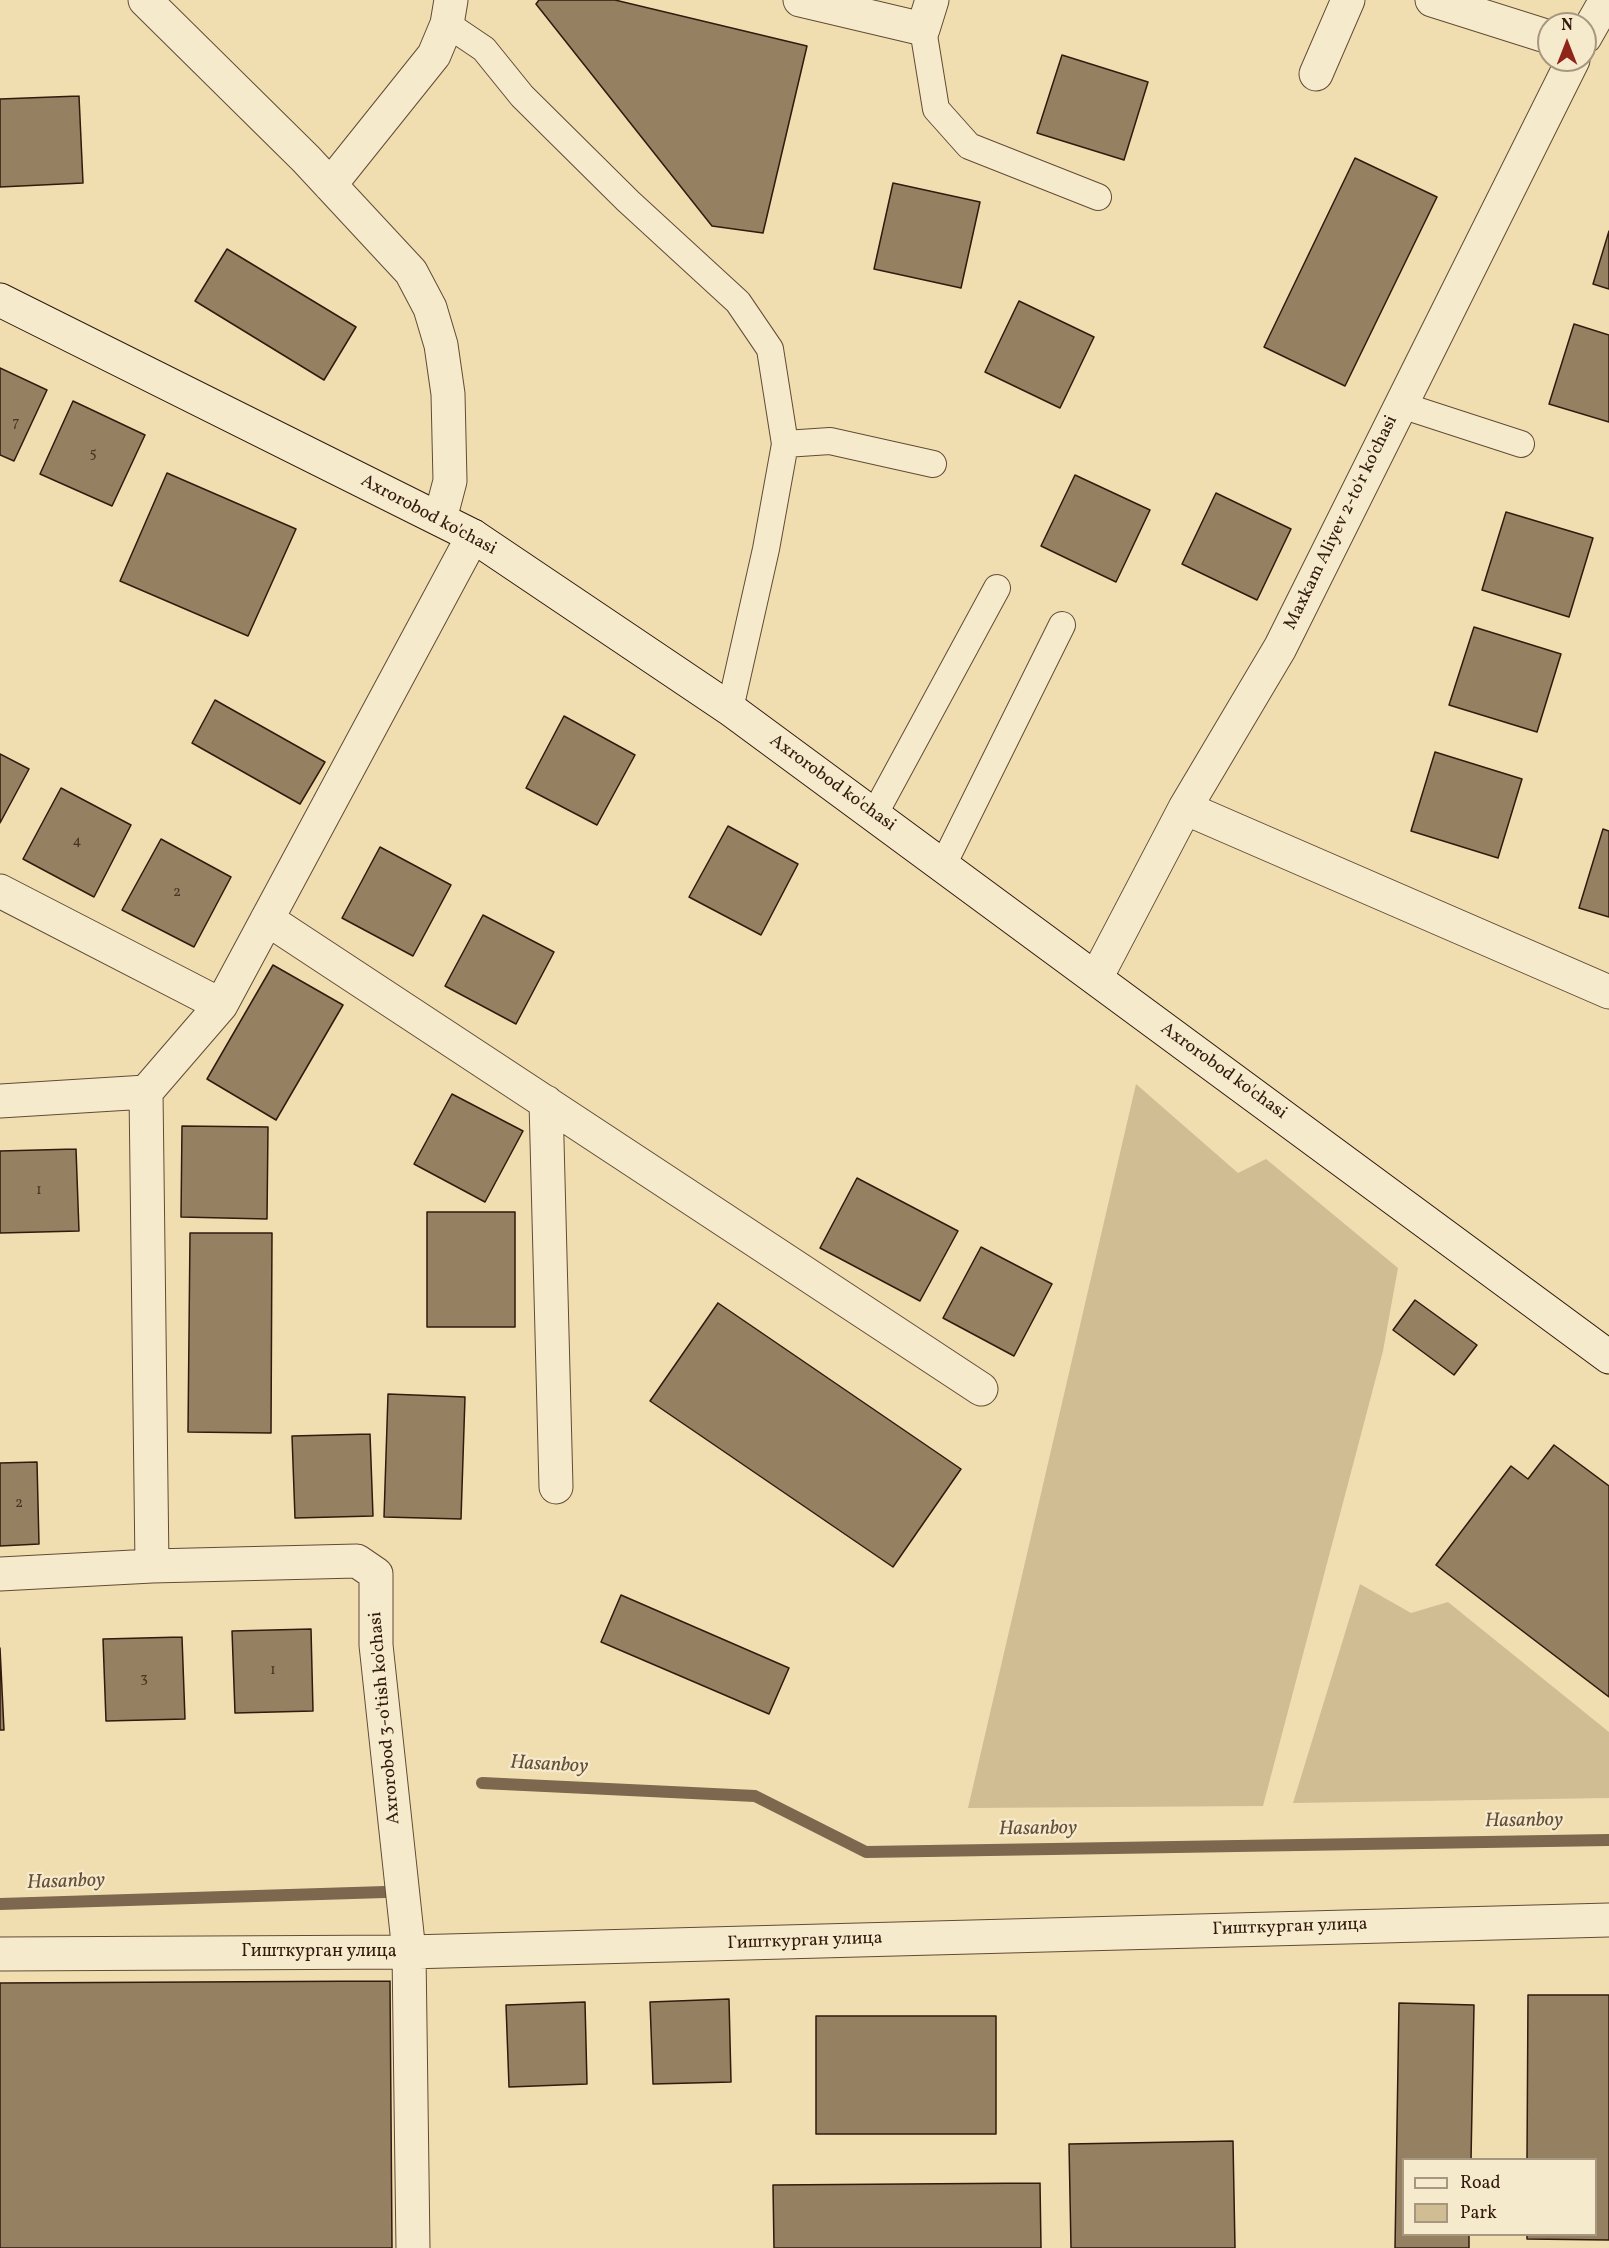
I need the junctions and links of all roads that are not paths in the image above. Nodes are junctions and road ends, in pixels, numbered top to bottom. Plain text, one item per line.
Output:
1 (144, 0) edge
2 (800, 0) edge
3 (1348, 0) edge
4 (1432, 0) edge
5 (1606, 0) edge
6 (449, 12) edge
7 (928, 15) edge
8 (1597, 16) edge
9 (1537, 33) edge
10 (1567, 72) edge
11 (1316, 75) dead end
12 (330, 185) junction
13 (1098, 197) dead end
14 (0, 300) edge
15 (1401, 405) junction
16 (784, 444) junction
17 (1521, 444) dead end
18 (933, 464) dead end
19 (440, 519) junction
20 (473, 536) junction
21 (997, 588) dead end
22 (1062, 625) dead end
23 (730, 709) junction
24 (1185, 808) junction
25 (874, 815) junction
26 (942, 865) junction
27 (0, 891) edge
28 (267, 919) junction
29 (1096, 978) junction
30 (1609, 992) edge
31 (221, 1005) junction
32 (146, 1092) junction
33 (0, 1101) edge
34 (546, 1102) junction
35 (1609, 1357) edge
36 (981, 1389) dead end
37 (556, 1487) dead end
38 (152, 1566) junction
39 (0, 1574) edge
40 (1609, 1920) edge
41 (409, 1952) junction
42 (0, 1954) edge
43 (413, 2248) edge

1 - 12 street
2 - 7 street
3 - 11 street
4 - 9 street
5 - 8 street
6 - 12 street
6 - 16 lane
7 - 13 lane
10 - 15 street, Maxkam Aliyev 2-to'r ko'chasi
12 - 19 street
14 - 19 street, Axrorobod ko'chasi
15 - 17 lane
15 - 24 street, Maxkam Aliyev 2-to'r ko'chasi
16 - 18 lane
16 - 23 lane
19 - 20 street, Axrorobod ko'chasi
20 - 23 street, Axrorobod ko'chasi
20 - 28 street
21 - 25 lane
22 - 26 lane
23 - 25 street, Axrorobod ko'chasi
24 - 29 street, Maxkam Aliyev 2-to'r ko'chasi
24 - 30 street
25 - 26 street, Axrorobod ko'chasi
26 - 29 street, Axrorobod ko'chasi
27 - 31 street
28 - 31 street
28 - 34 street
29 - 35 street, Axrorobod ko'chasi
31 - 32 street
32 - 33 street
32 - 38 street
34 - 36 street
34 - 37 street
38 - 39 street, Axrorobod 3-o'tish ko'chasi
38 - 41 street, Axrorobod 3-o'tish ko'chasi
40 - 41 street, Гишткурган улица
41 - 42 street, Гишткурган улица
41 - 43 street

